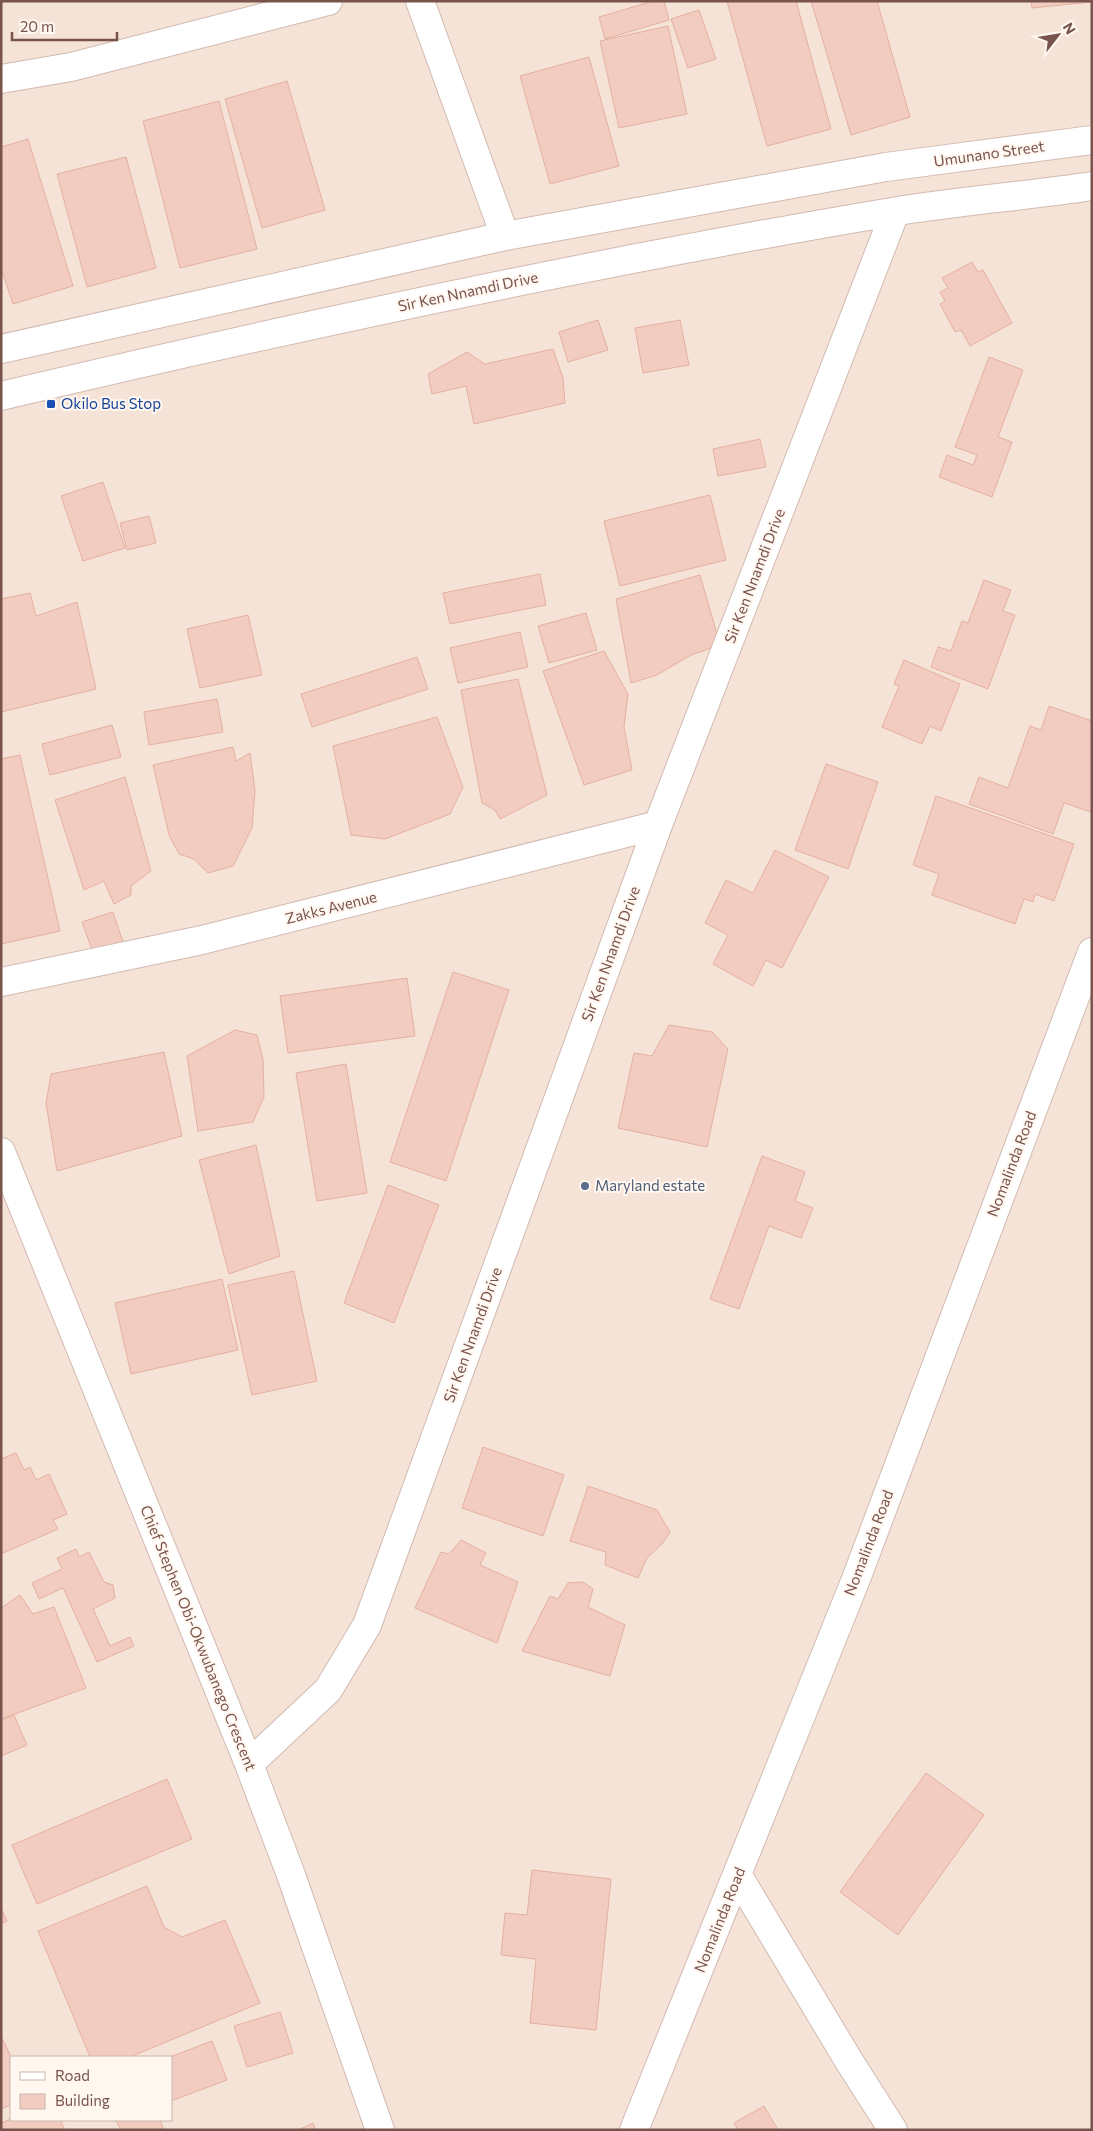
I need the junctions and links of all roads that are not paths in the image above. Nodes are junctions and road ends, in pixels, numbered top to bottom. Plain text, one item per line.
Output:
1 (328, 1) edge
2 (420, 1) edge
3 (1, 79) edge
4 (1092, 140) edge
5 (1092, 186) edge
6 (895, 212) junction
7 (505, 236) junction
8 (1, 349) edge
9 (1, 396) edge
10 (658, 825) junction
11 (1092, 952) edge
12 (1, 982) edge
13 (1, 1152) edge
14 (249, 1764) junction
15 (738, 1876) junction
16 (380, 2130) edge
17 (634, 2130) edge
18 (893, 2130) edge

1 - 3 street
2 - 7 street
4 - 7 street, Umunano Street
5 - 6 street
6 - 9 street, Sir Ken Nnamdi Drive
6 - 10 street, Sir Ken Nnamdi Drive
7 - 8 street
10 - 12 street, Zakks Avenue
10 - 14 street, Sir Ken Nnamdi Drive
11 - 15 street, Nomalinda Road
13 - 14 street, Chief Stephen Obi-Okwubanego Crescent
14 - 16 street, Chief Stephen Obi-Okwubanego Crescent
15 - 17 street, Nomalinda Road
15 - 18 street

